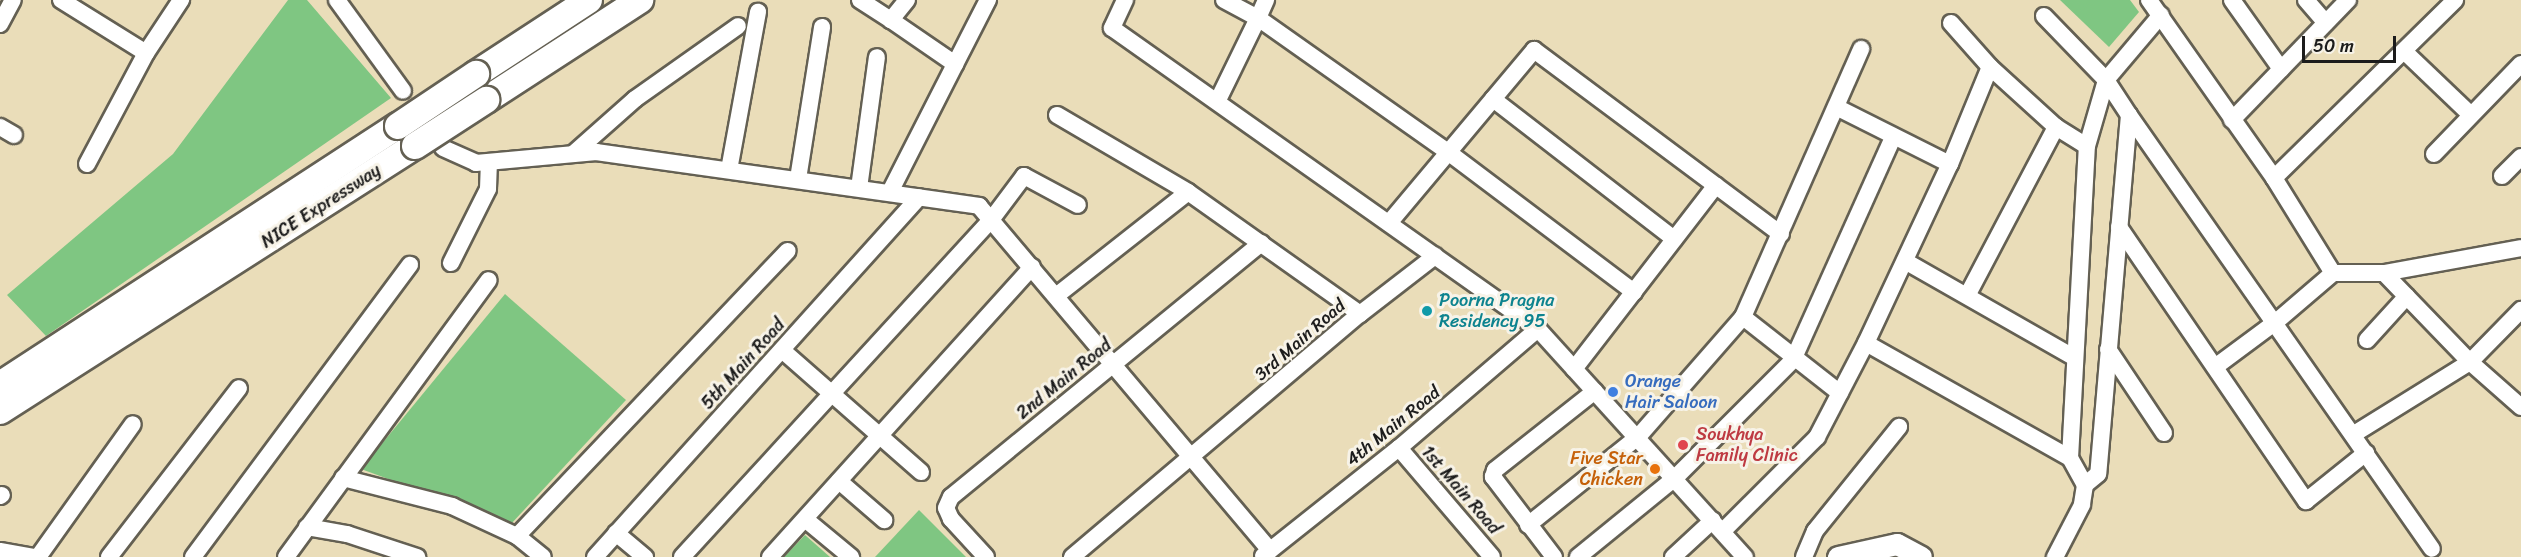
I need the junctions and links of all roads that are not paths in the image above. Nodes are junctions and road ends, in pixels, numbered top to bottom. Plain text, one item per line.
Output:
1 (13, 0) edge
2 (61, 0) edge
3 (181, 0) edge
4 (336, 0) edge
5 (343, 0) edge
6 (589, 0) edge
7 (640, 0) edge
8 (860, 0) edge
9 (907, 0) edge
10 (988, 0) edge
11 (1125, 0) edge
12 (1224, 0) edge
13 (1266, 0) edge
14 (2149, 0) edge
15 (2232, 0) edge
16 (2306, 0) edge
17 (2348, 0) edge
18 (2455, 0) edge
19 (758, 12) dead end
20 (2161, 15) junction
21 (2044, 16) dead end
22 (1258, 18) junction
23 (354, 20) junction
24 (891, 20) junction
25 (2326, 23) junction
26 (0, 24) edge
27 (1951, 24) dead end
28 (738, 26) dead end
29 (822, 27) dead end
30 (1861, 49) dead end
31 (2405, 52) junction
32 (146, 53) junction
33 (877, 57) dead end
34 (955, 64) junction
35 (2521, 64) edge
36 (1990, 68) junction
37 (2281, 69) junction
38 (2106, 80) junction
39 (403, 91) dead end
40 (1493, 99) junction
41 (1218, 100) junction
42 (1838, 108) junction
43 (1057, 115) dead end
44 (2129, 115) junction
45 (2471, 116) junction
46 (2232, 120) junction
47 (2056, 127) junction
48 (1893, 136) junction
49 (2087, 146) junction
50 (442, 148) dead end
51 (1448, 152) junction
52 (573, 154) junction
53 (2434, 154) dead end
54 (2521, 157) edge
55 (489, 163) junction
56 (87, 164) dead end
57 (1950, 164) junction
58 (729, 170) junction
59 (2502, 176) dead end
60 (2274, 178) junction
61 (798, 179) junction
62 (1716, 185) junction
63 (859, 188) junction
64 (890, 192) junction
65 (1188, 192) junction
66 (919, 197) junction
67 (1078, 206) dead end
68 (991, 220) junction
69 (1389, 223) junction
70 (2119, 227) junction
71 (1781, 234) junction
72 (1674, 239) junction
73 (1261, 243) junction
74 (2521, 248) edge
75 (787, 250) dead end
76 (1435, 256) junction
77 (1905, 261) junction
78 (451, 263) dead end
79 (410, 265) dead end
80 (1032, 267) junction
81 (2333, 273) junction
82 (2384, 273) junction
83 (489, 280) dead end
84 (1634, 292) junction
85 (1968, 294) junction
86 (1056, 296) junction
87 (2407, 296) junction
88 (2521, 310) edge
89 (1360, 314) junction
90 (1743, 317) junction
91 (2277, 321) junction
92 (1538, 329) junction
93 (2367, 340) dead end
94 (1866, 343) junction
95 (2108, 349) junction
96 (782, 350) junction
97 (2073, 357) junction
98 (1793, 360) junction
99 (2470, 362) junction
100 (1114, 363) junction
101 (2215, 367) junction
102 (1574, 369) junction
103 (0, 385) edge
104 (238, 388) dead end
105 (1595, 391) junction
106 (1840, 393) junction
107 (834, 394) junction
108 (2521, 407) edge
109 (0, 411) edge
110 (133, 424) dead end
111 (1899, 427) dead end
112 (2164, 433) dead end
113 (2354, 434) junction
114 (880, 436) junction
115 (1638, 437) junction
116 (1399, 448) junction
117 (2366, 453) junction
118 (1192, 456) junction
119 (2070, 459) junction
120 (921, 472) dead end
121 (343, 478) junction
122 (1675, 478) junction
123 (839, 481) junction
124 (2085, 485) junction
125 (805, 519) junction
126 (884, 520) dead end
127 (1528, 525) junction
128 (1718, 525) junction
129 (306, 527) junction
130 (616, 533) junction
131 (517, 536) junction
132 (2432, 549) dead end
133 (0, 551) edge
134 (1265, 553) edge
135 (33, 557) edge
136 (38, 557) edge
137 (109, 557) edge
138 (194, 557) edge
139 (286, 557) edge
140 (417, 557) edge
141 (543, 557) edge
142 (596, 557) edge
143 (645, 557) edge
144 (682, 557) edge
145 (770, 557) edge
146 (851, 557) edge
147 (986, 557) edge
148 (1072, 557) edge
149 (1492, 557) edge
150 (1554, 557) edge
151 (1578, 557) edge
152 (1673, 557) edge
153 (1745, 557) edge
154 (1804, 557) edge
155 (1838, 557) edge
156 (1921, 557) edge
157 (2055, 557) edge

1 - 26 street
2 - 32 street
3 - 32 street
4 - 23 street
5 - 23 street
6 - 103 highway, NICE Expressway, bridge
7 - 109 highway, NICE Expressway, bridge
8 - 24 street
9 - 24 street
10 - 34 street
11 - 41 street
12 - 22 street
13 - 22 street
14 - 20 street
15 - 37 street
16 - 25 street
17 - 25 street
18 - 31 street
19 - 58 street
20 - 38 street
20 - 46 street
21 - 38 street
22 - 41 street
22 - 51 street
23 - 39 street
24 - 34 street
25 - 37 street
27 - 36 street
28 - 52 street
29 - 61 street
30 - 42 street
31 - 45 street
31 - 60 street
32 - 56 street
33 - 63 street
34 - 64 street
35 - 45 street
36 - 47 street
36 - 57 street
37 - 46 street
38 - 44 street
38 - 49 street
40 - 51 street
40 - 62 street
40 - 72 street
41 - 69 street
42 - 48 street
42 - 71 street
43 - 65 street
44 - 70 street
44 - 91 street
45 - 53 street
46 - 60 street
47 - 49 street
47 - 85 street
48 - 57 street
48 - 98 street
49 - 97 street
50 - 55 street
51 - 69 street
51 - 84 street
52 - 55 street
52 - 58 street
54 - 59 street
55 - 78 street
57 - 77 street
58 - 61 street
60 - 81 street
61 - 63 street
62 - 71 street
62 - 72 street
63 - 64 street
64 - 66 street
65 - 73 street
65 - 86 street
66 - 68 street
66 - 96 street, 5th Main Road
67 - 68 street
68 - 80 street
68 - 107 street
69 - 76 street
70 - 95 street
70 - 101 street
71 - 90 street
72 - 84 street
73 - 89 street
73 - 100 street, 2nd Main Road
74 - 82 street
75 - 131 street
76 - 89 street, 3rd Main Road
76 - 92 street
77 - 85 street
77 - 94 street
79 - 138 street
80 - 86 street
80 - 114 street
81 - 82 street
81 - 91 street
82 - 87 street
83 - 121 street
84 - 102 street
85 - 97 street
86 - 100 street
87 - 93 street
87 - 99 street
88 - 99 street
89 - 118 street, 3rd Main Road
90 - 98 street
90 - 115 street
91 - 101 street
91 - 113 street
92 - 102 street
92 - 116 street, 4th Main Road
94 - 106 street
94 - 119 street
95 - 112 street
95 - 124 street
96 - 107 street
96 - 130 street, 5th Main Road
97 - 119 street
98 - 106 street
98 - 122 street
99 - 108 street
99 - 113 street
100 - 118 street
100 - 147 street, 2nd Main Road
101 - 117 street
102 - 105 street
104 - 137 street
105 - 115 street
105 - 127 street
106 - 128 street
107 - 114 street
107 - 144 street
110 - 136 street
111 - 154 street
113 - 117 street
114 - 120 street
114 - 123 street
115 - 122 street
115 - 127 street
116 - 134 street, 4th Main Road
116 - 149 street, 1st Main Road
117 - 132 street
118 - 134 street
118 - 148 street, 3rd Main Road
119 - 124 street
121 - 129 street
121 - 131 street
122 - 128 street
122 - 151 street
123 - 125 street
123 - 126 street
124 - 157 street
125 - 145 street
125 - 146 street
127 - 150 street
128 - 152 street
128 - 153 street
129 - 139 street
129 - 140 street
130 - 142 street, 5th Main Road
130 - 143 street
131 - 141 street
133 - 135 street
155 - 156 main road

